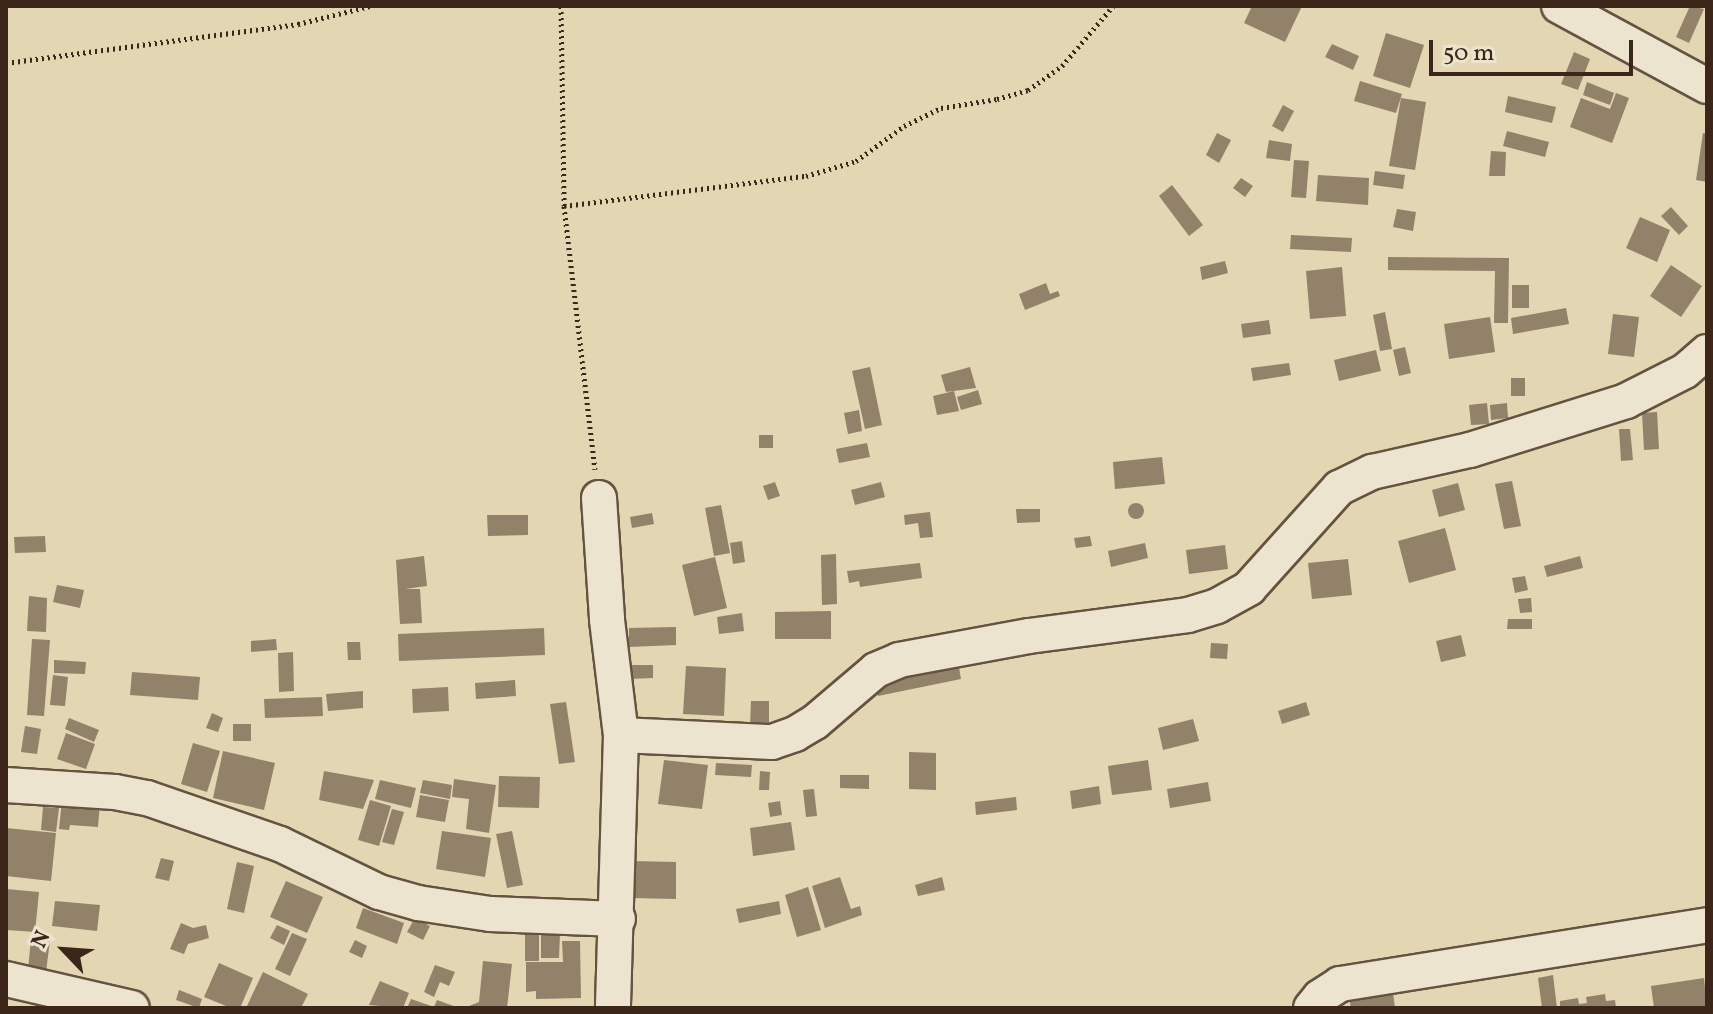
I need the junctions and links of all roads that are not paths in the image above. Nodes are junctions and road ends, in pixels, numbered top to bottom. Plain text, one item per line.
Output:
1 (1559, 6) edge
2 (1707, 86) edge
3 (1707, 352) edge
4 (599, 498) road end
5 (621, 735) junction
6 (6, 785) edge
7 (618, 919) junction
8 (1707, 925) edge
9 (6, 979) edge
10 (132, 1008) edge
11 (613, 1008) edge
12 (1311, 1008) edge

1 - 2 street
3 - 5 street
4 - 5 street
5 - 7 street
6 - 7 street
7 - 11 street
8 - 12 street
9 - 10 street

